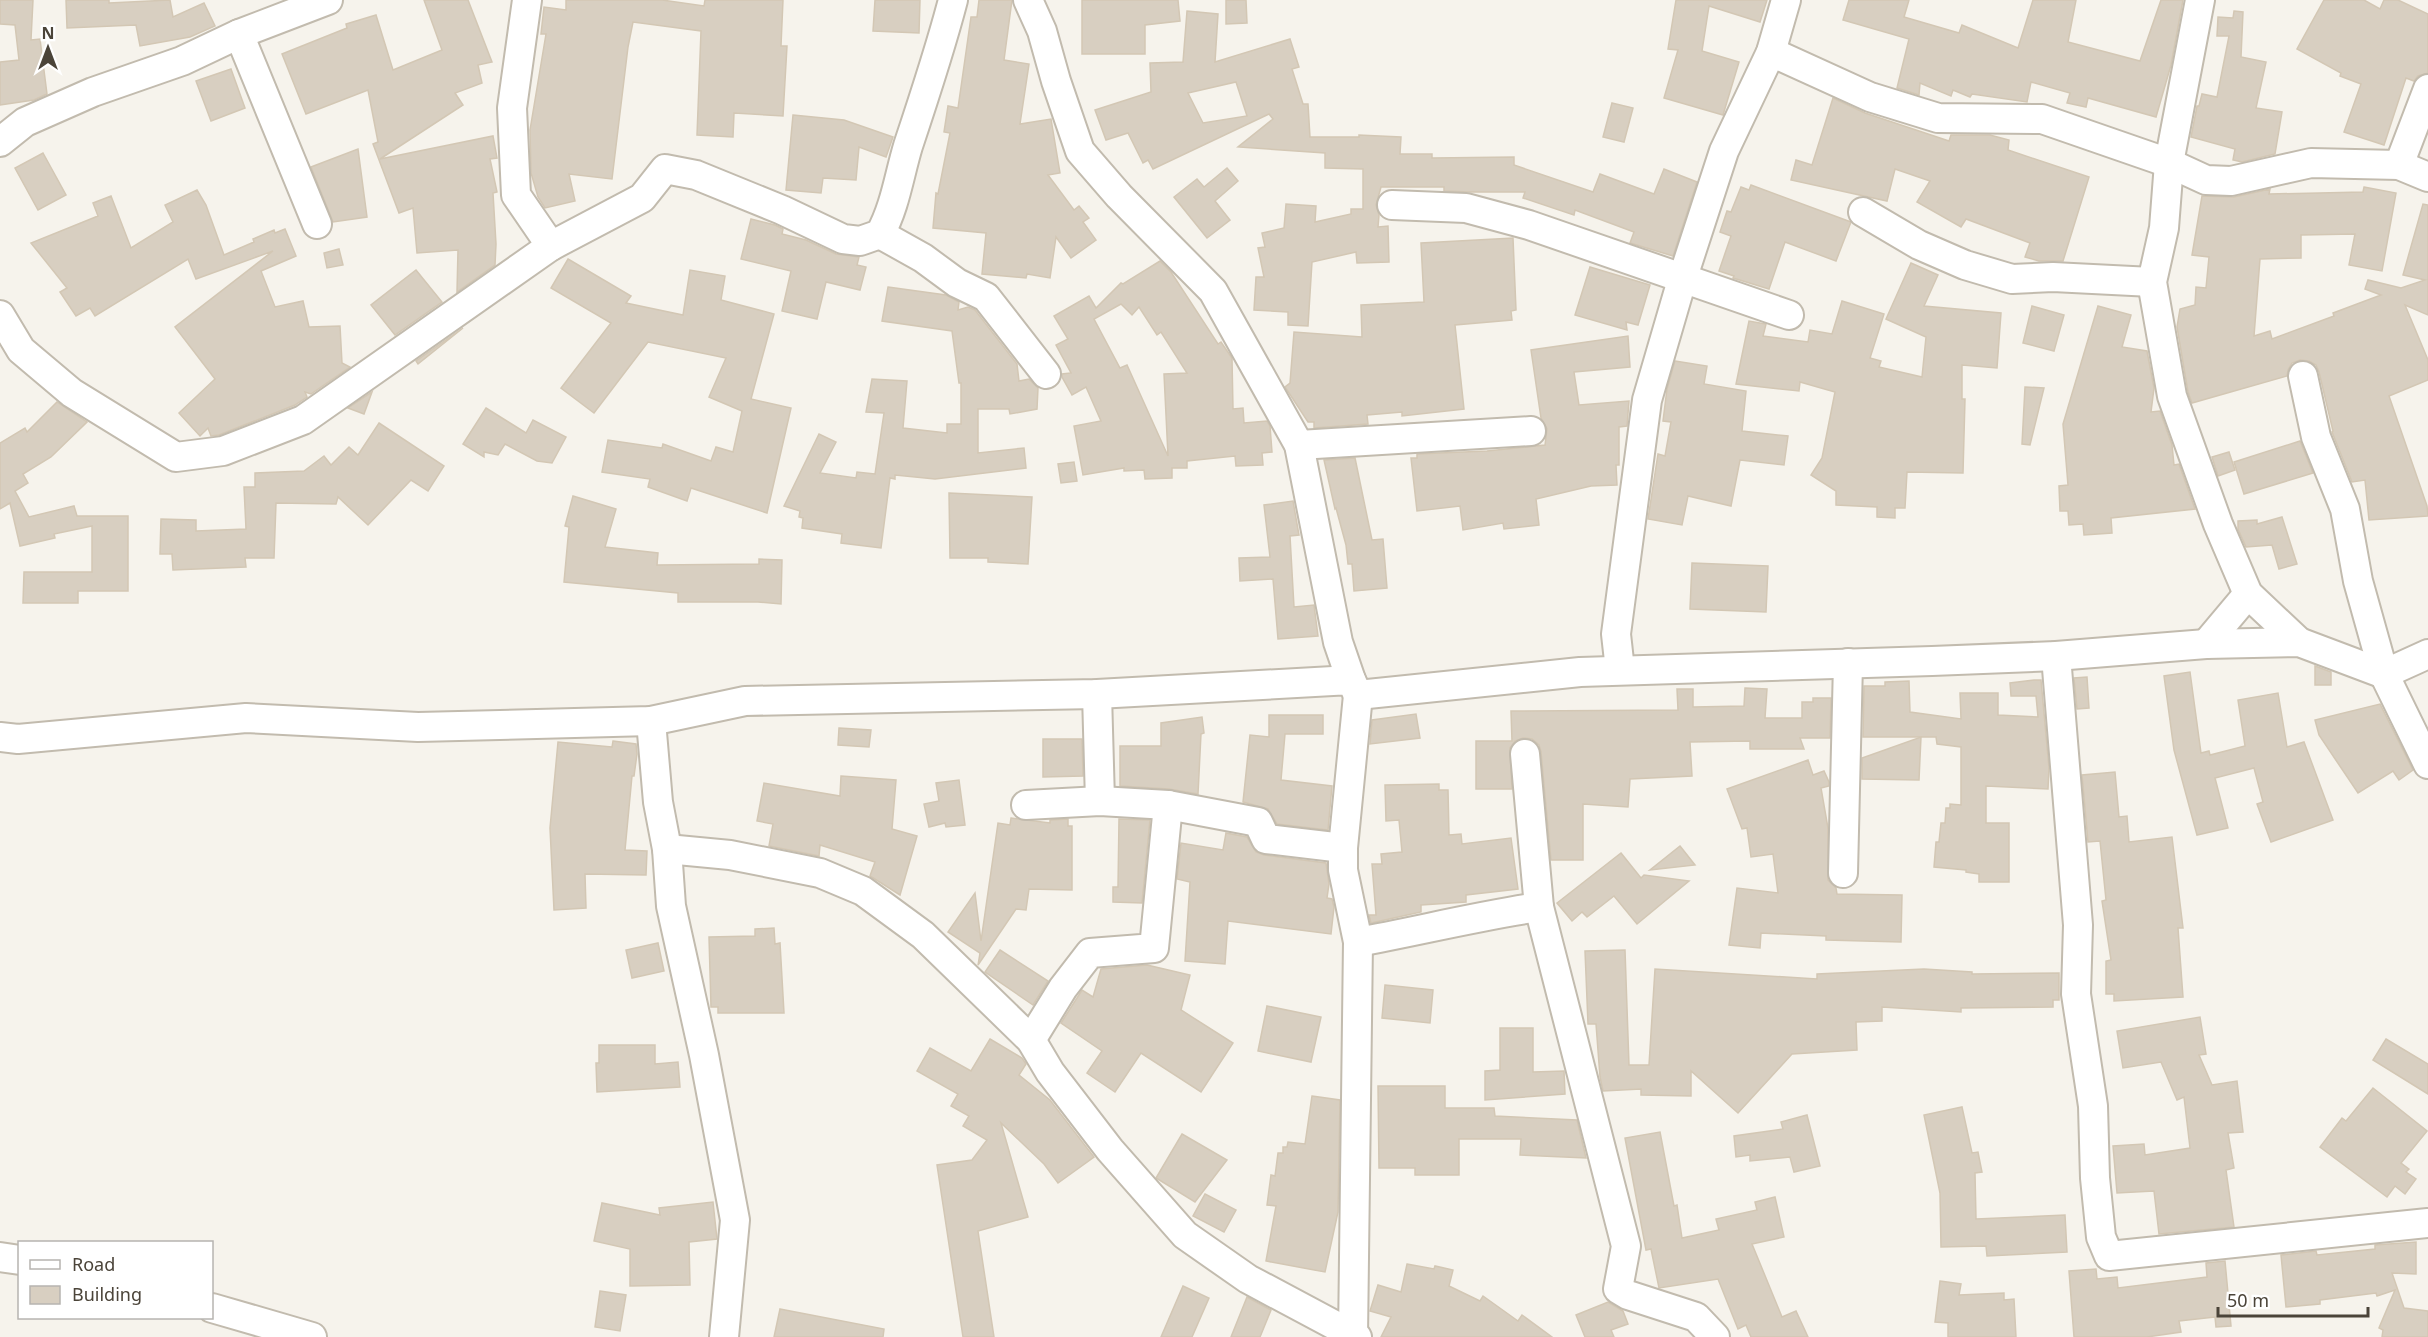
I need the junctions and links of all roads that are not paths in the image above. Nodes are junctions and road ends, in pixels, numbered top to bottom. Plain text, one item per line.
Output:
1 (327, 0) edge
2 (527, 0) edge
3 (953, 0) edge
4 (1028, 0) edge
5 (1786, 0) edge
6 (2200, 0) edge
7 (239, 34) junction
8 (1771, 52) junction
9 (2428, 89) edge
10 (0, 142) edge
11 (2169, 163) junction
12 (2399, 165) junction
13 (2428, 177) edge
14 (1392, 205) dead end
15 (1863, 212) dead end
16 (317, 224) dead end
17 (880, 234) junction
18 (551, 246) junction
19 (1682, 280) junction
20 (2152, 282) junction
21 (1790, 315) dead end
22 (1, 318) edge
23 (1046, 374) dead end
24 (2303, 376) dead end
25 (1531, 431) dead end
26 (1299, 445) junction
27 (2248, 594) junction
28 (1616, 634) junction
29 (2299, 642) junction
30 (2206, 644) junction
31 (2428, 654) edge
32 (2056, 656) junction
33 (1848, 663) junction
34 (1620, 670) junction
35 (1580, 672) junction
36 (2384, 674) junction
37 (1354, 687) junction
38 (1097, 694) junction
39 (651, 721) junction
40 (0, 737) edge
41 (1525, 754) dead end
42 (2428, 764) edge
43 (1100, 801) junction
44 (1026, 805) dead end
45 (1168, 805) junction
46 (1342, 848) junction
47 (667, 849) junction
48 (1843, 873) dead end
49 (1539, 907) junction
50 (1358, 942) junction
51 (1031, 1040) junction
52 (2428, 1223) edge
53 (0, 1257) edge
54 (18, 1260) edge
55 (213, 1308) edge
56 (1354, 1336) edge
57 (312, 1337) edge
58 (724, 1337) edge
59 (1715, 1337) edge

1 - 7 street
2 - 18 street
3 - 17 street
4 - 26 street
5 - 8 street
6 - 11 street
7 - 10 street
7 - 16 street
8 - 11 street
8 - 19 street
9 - 12 street
11 - 12 street
11 - 20 street
12 - 13 street
14 - 19 street
15 - 20 street
17 - 18 street
17 - 23 street
18 - 22 street
19 - 21 street
19 - 28 street
20 - 27 street
24 - 36 street
25 - 26 street
26 - 37 street
27 - 29 street
27 - 30 street
28 - 34 street
28 - 35 street
29 - 30 street
29 - 36 street
30 - 32 street
31 - 36 street
32 - 33 street
32 - 52 street
33 - 34 street
33 - 48 street
34 - 35 street
35 - 37 street
36 - 42 street
37 - 38 street
37 - 46 street
38 - 39 street
38 - 43 street
39 - 40 street
39 - 47 street
41 - 49 street
43 - 44 street
43 - 45 street
45 - 46 street
45 - 51 street
46 - 50 street
47 - 51 street
47 - 58 street
49 - 50 street
49 - 59 street
50 - 56 street
51 - 56 street
53 - 54 street
55 - 57 street

